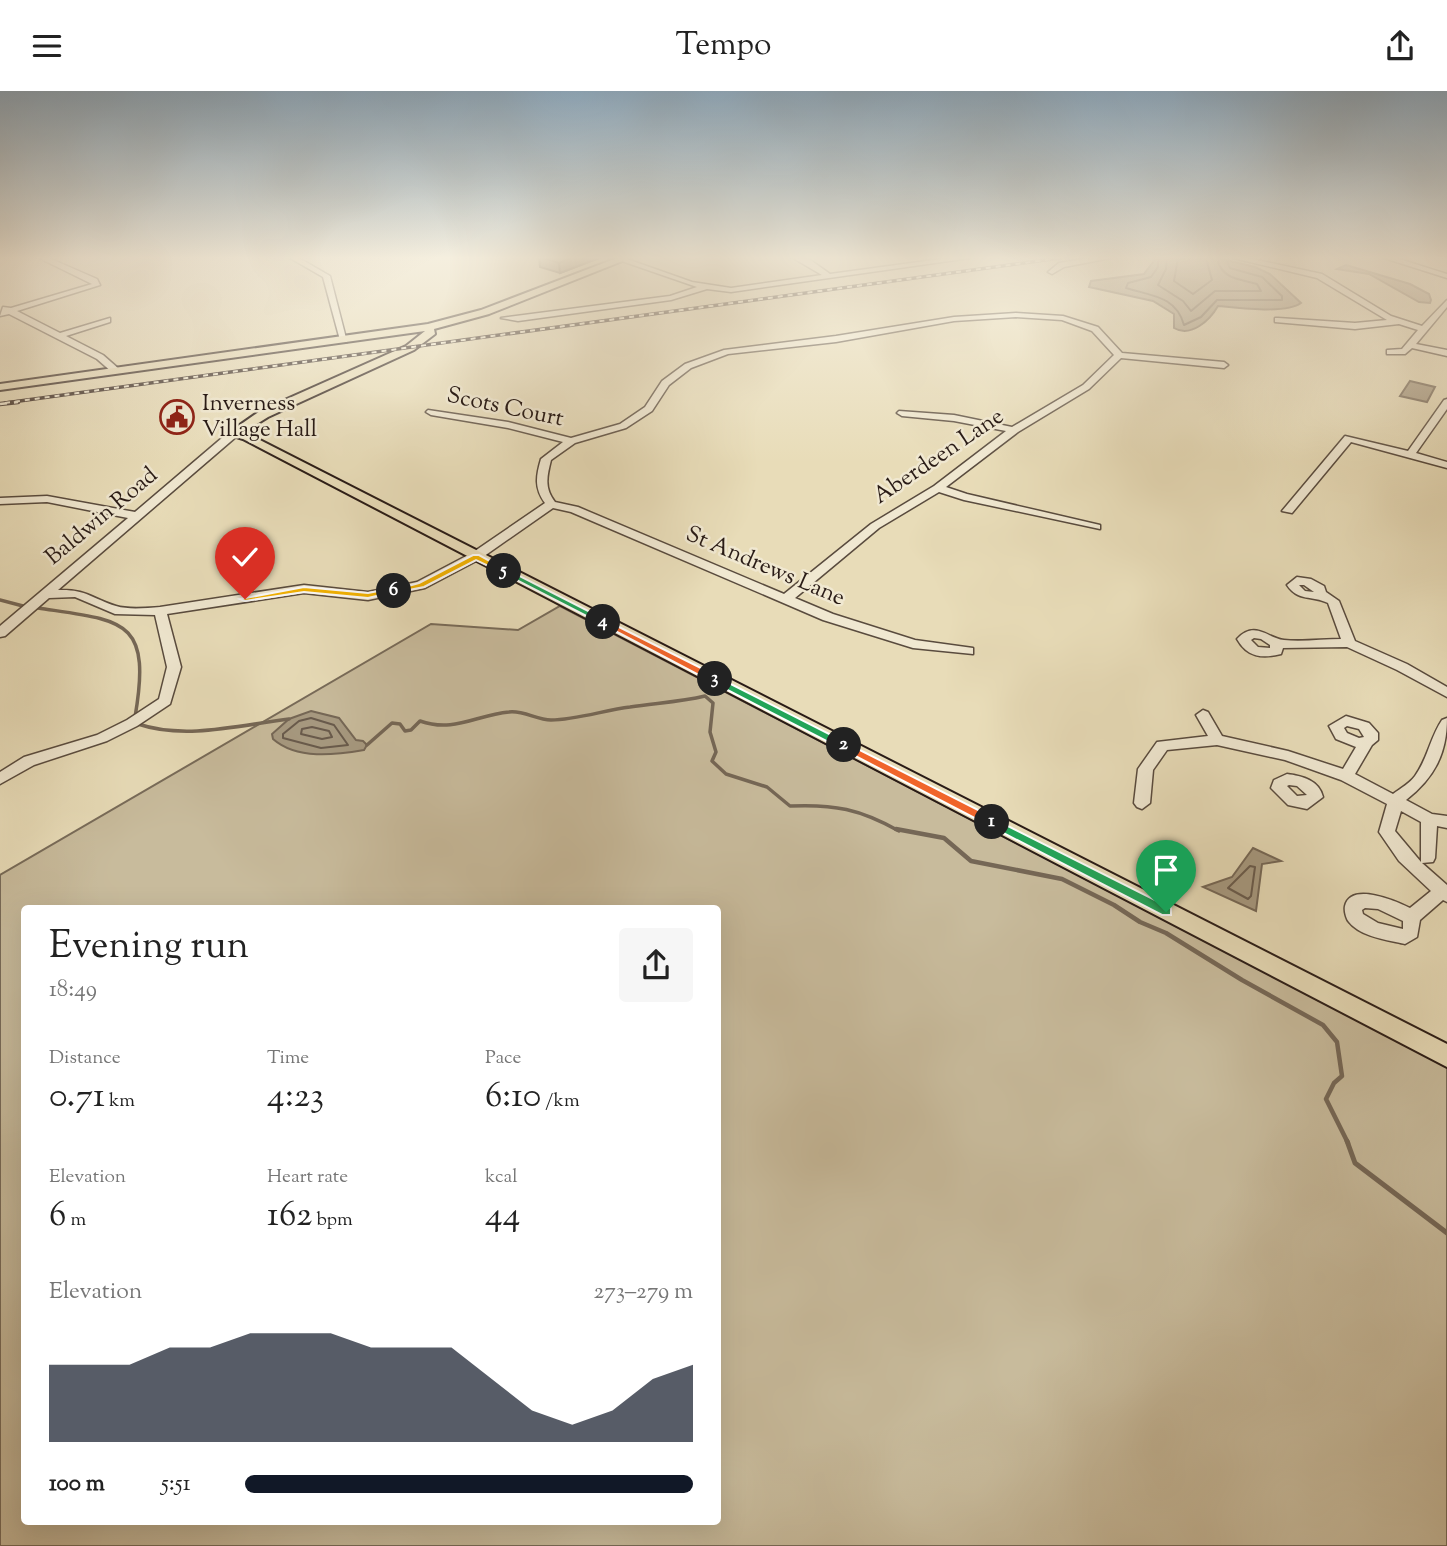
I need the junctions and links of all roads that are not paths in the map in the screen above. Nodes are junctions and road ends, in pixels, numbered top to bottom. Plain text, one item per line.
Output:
1 (39, 326) edge
2 (89, 326) edge
3 (340, 326) edge
4 (432, 326) edge
5 (917, 326) edge
6 (1086, 326) edge
7 (1412, 326) edge
8 (1427, 326) edge
9 (428, 327) junction
10 (1424, 329) junction
11 (59, 336) junction
12 (344, 340) junction
13 (1410, 345) junction
14 (1390, 352) dead end
15 (1447, 353) edge
16 (248, 354) junction
17 (1119, 355) junction
18 (379, 357) junction
19 (1223, 365) dead end
20 (116, 371) junction
21 (0, 387) edge
22 (312, 392) junction
23 (1447, 402) edge
24 (431, 412) dead end
25 (902, 413) dead end
26 (1014, 430) junction
27 (233, 434) junction
28 (572, 441) junction
29 (1410, 454) junction
30 (1447, 465) edge
31 (938, 488) junction
32 (0, 501) edge
33 (551, 504) junction
34 (1288, 511) dead end
35 (136, 516) junction
36 (1096, 527) dead end
37 (476, 556) junction
38 (69, 572) junction
39 (77, 593) junction
40 (45, 594) junction
41 (1320, 594) dead end
42 (786, 599) junction
43 (160, 611) junction
44 (0, 633) edge
45 (1349, 643) junction
46 (1277, 644) dead end
47 (968, 651) dead end
48 (1447, 694) edge
49 (1203, 715) dead end
50 (1447, 723) edge
51 (1217, 740) junction
52 (1366, 743) dead end
53 (1288, 756) junction
54 (1440, 762) edge
55 (1346, 776) junction
56 (0, 779) edge
57 (1293, 779) dead end
58 (1396, 800) junction
59 (1142, 803) dead end
60 (1429, 819) junction
61 (1447, 822) edge
62 (1427, 858) dead end
63 (1444, 893) edge
64 (1412, 917) dead end
65 (1447, 1056) edge

1 - 11 street
2 - 11 street
3 - 12 street
4 - 9 main road
5 - 28 street
6 - 17 street
7 - 10 street
8 - 10 street
9 - 12 main road
9 - 18 main road
9 - 22 main road
10 - 13 street
11 - 20 street
12 - 16 main road
13 - 14 street
13 - 15 street
16 - 18 main road
16 - 20 main road
17 - 19 street
17 - 26 street, Aberdeen Lane
18 - 22 main road
20 - 21 main road
22 - 27 main road
23 - 29 street
24 - 28 street, Scots Court
25 - 26 street
26 - 31 street, Aberdeen Lane
27 - 35 street, Baldwin Road
27 - 37 main road
28 - 33 street
29 - 30 street
29 - 34 street
31 - 36 street
31 - 42 street, Aberdeen Lane
32 - 35 street
33 - 37 street
33 - 42 street, St Andrews Lane
35 - 38 street, Baldwin Road
37 - 43 street
37 - 65 main road
38 - 39 street
38 - 40 street, Baldwin Road
39 - 40 street
39 - 43 street
40 - 44 street, Baldwin Road
41 - 45 street
42 - 47 street, St Andrews Lane
43 - 56 street
45 - 46 street
45 - 48 street
49 - 51 street
50 - 54 street
51 - 53 street
51 - 59 street
52 - 55 street
53 - 55 street
53 - 57 street
54 - 58 street
55 - 58 street
58 - 60 street
58 - 63 street
60 - 61 street
60 - 62 street
63 - 64 street

